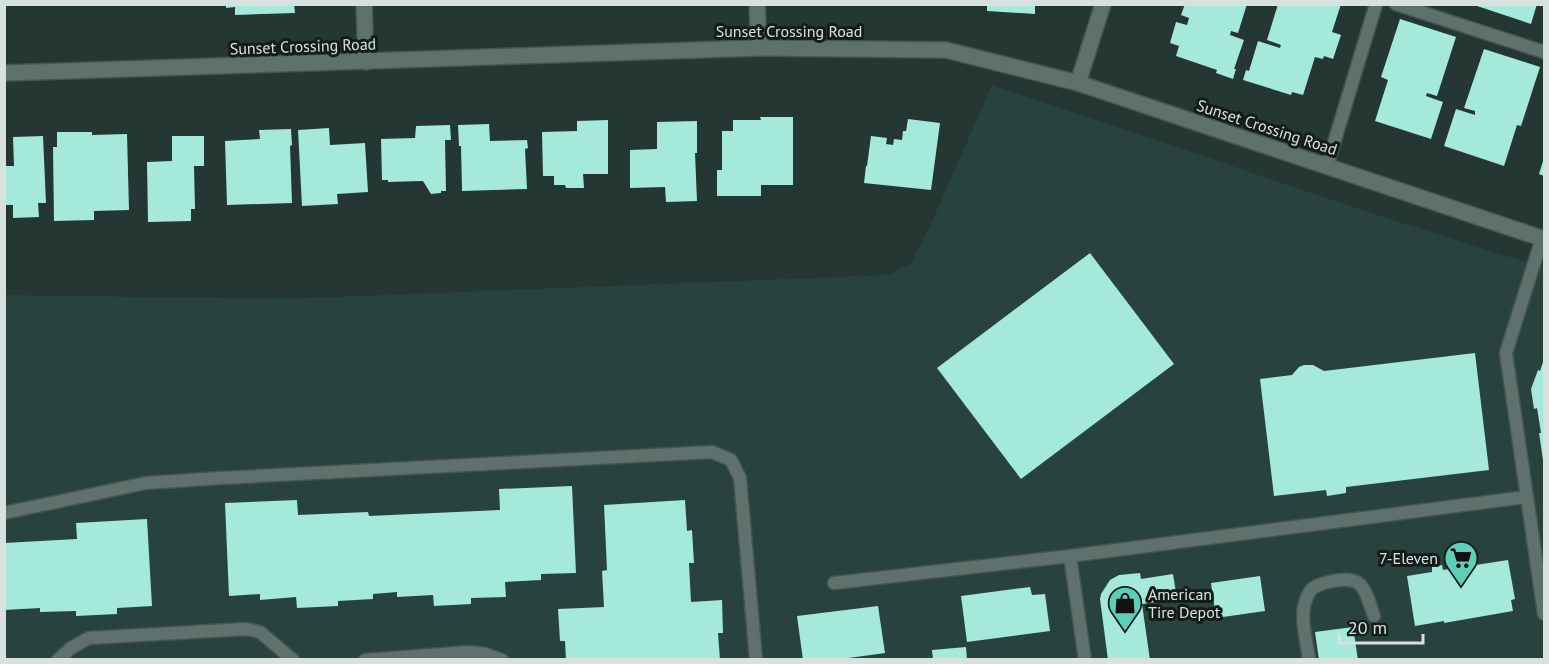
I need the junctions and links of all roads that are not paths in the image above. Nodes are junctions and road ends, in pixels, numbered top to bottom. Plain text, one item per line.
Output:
1 (364, 4) edge
2 (757, 4) edge
3 (1103, 4) edge
4 (1376, 4) edge
5 (1396, 4) edge
6 (759, 48) junction
7 (1545, 52) edge
8 (366, 62) junction
9 (4, 73) edge
10 (1078, 83) junction
11 (1328, 166) junction
12 (1543, 238) edge
13 (1526, 497) junction
14 (4, 513) edge
15 (1070, 556) junction
16 (834, 582) dead end
17 (1545, 614) edge
18 (1374, 616) dead end
19 (58, 660) edge
20 (293, 660) edge
21 (364, 660) edge
22 (502, 660) edge
23 (756, 660) edge
24 (1085, 660) edge
25 (1309, 660) edge

1 - 8 street
2 - 6 street
3 - 10 street
4 - 11 lane
5 - 7 lane
6 - 8 street, Sunset Crossing Road
6 - 10 street, Sunset Crossing Road
8 - 9 street, Sunset Crossing Road
10 - 11 street, Sunset Crossing Road
11 - 12 street, Sunset Crossing Road
12 - 13 lane
13 - 15 lane
13 - 17 lane
14 - 23 lane
15 - 16 lane
15 - 24 lane
18 - 25 lane
19 - 20 lane
21 - 22 lane

